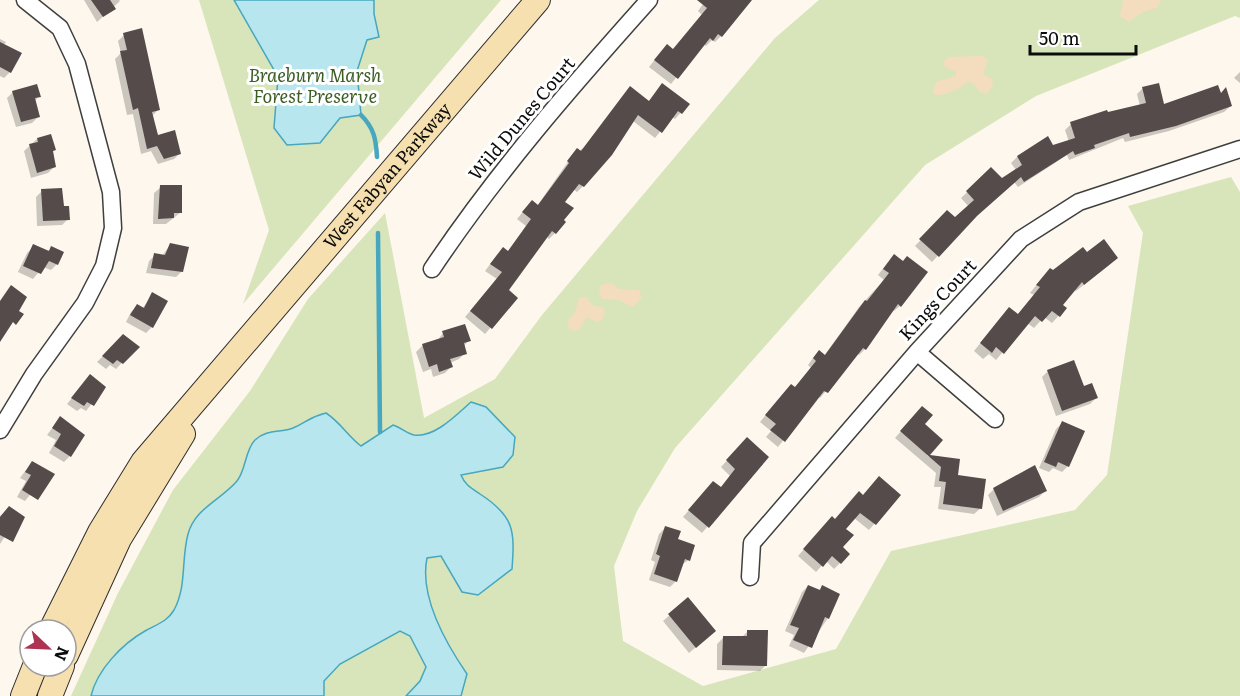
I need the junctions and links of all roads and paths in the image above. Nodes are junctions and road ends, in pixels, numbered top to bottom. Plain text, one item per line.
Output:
1 (25, 0) edge
2 (538, 0) edge
3 (649, 0) edge
4 (1240, 149) edge
5 (432, 268) dead end
6 (236, 351) junction
7 (917, 352) junction
8 (995, 419) dead end
9 (0, 430) edge
10 (750, 577) dead end
11 (57, 618) edge
12 (78, 629) edge
13 (30, 678) edge
14 (57, 678) edge
15 (23, 696) edge
16 (50, 696) edge

1 - 9 street
2 - 6 main road, West Fabyan Parkway
3 - 5 street, Wild Dunes Court
4 - 7 street, Kings Court
6 - 11 main road, West Fabyan Parkway
6 - 12 main road, West Fabyan Parkway
7 - 8 street
7 - 10 street, Kings Court
13 - 15 main road
14 - 16 main road

